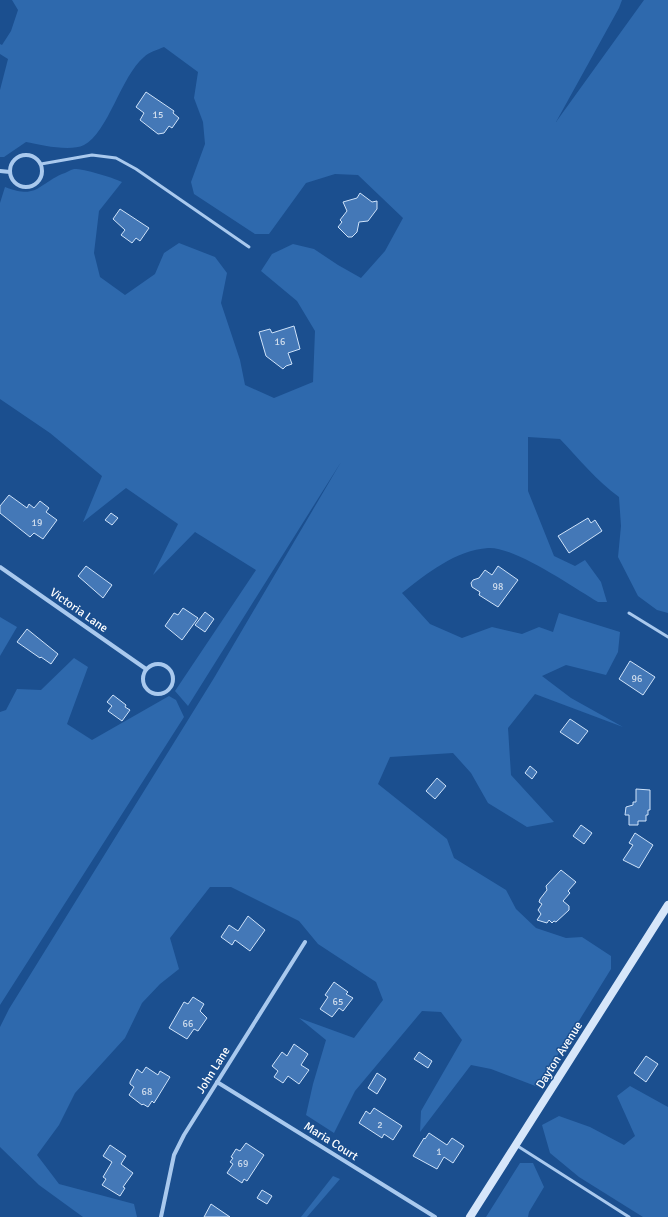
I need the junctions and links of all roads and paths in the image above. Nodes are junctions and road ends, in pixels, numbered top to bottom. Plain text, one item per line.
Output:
1 (41, 164) junction
2 (0, 171) edge
3 (10, 172) junction
4 (249, 247) dead end
5 (0, 567) edge
6 (629, 613) dead end
7 (668, 637) edge
8 (146, 669) junction
9 (668, 906) edge
10 (304, 942) dead end
11 (217, 1082) junction
12 (516, 1145) junction
13 (161, 1217) edge
14 (435, 1217) edge
15 (470, 1217) edge
16 (629, 1217) edge

1 - 3 street
1 - 3 street
1 - 4 lane
2 - 3 street
5 - 8 street, Victoria Lane
6 - 7 lane
8 - 8 street
9 - 12 street, Dayton Avenue
10 - 11 street, John Lane
11 - 13 street, John Lane
11 - 14 street, Maria Court
12 - 15 street, Dayton Avenue
12 - 16 lane

